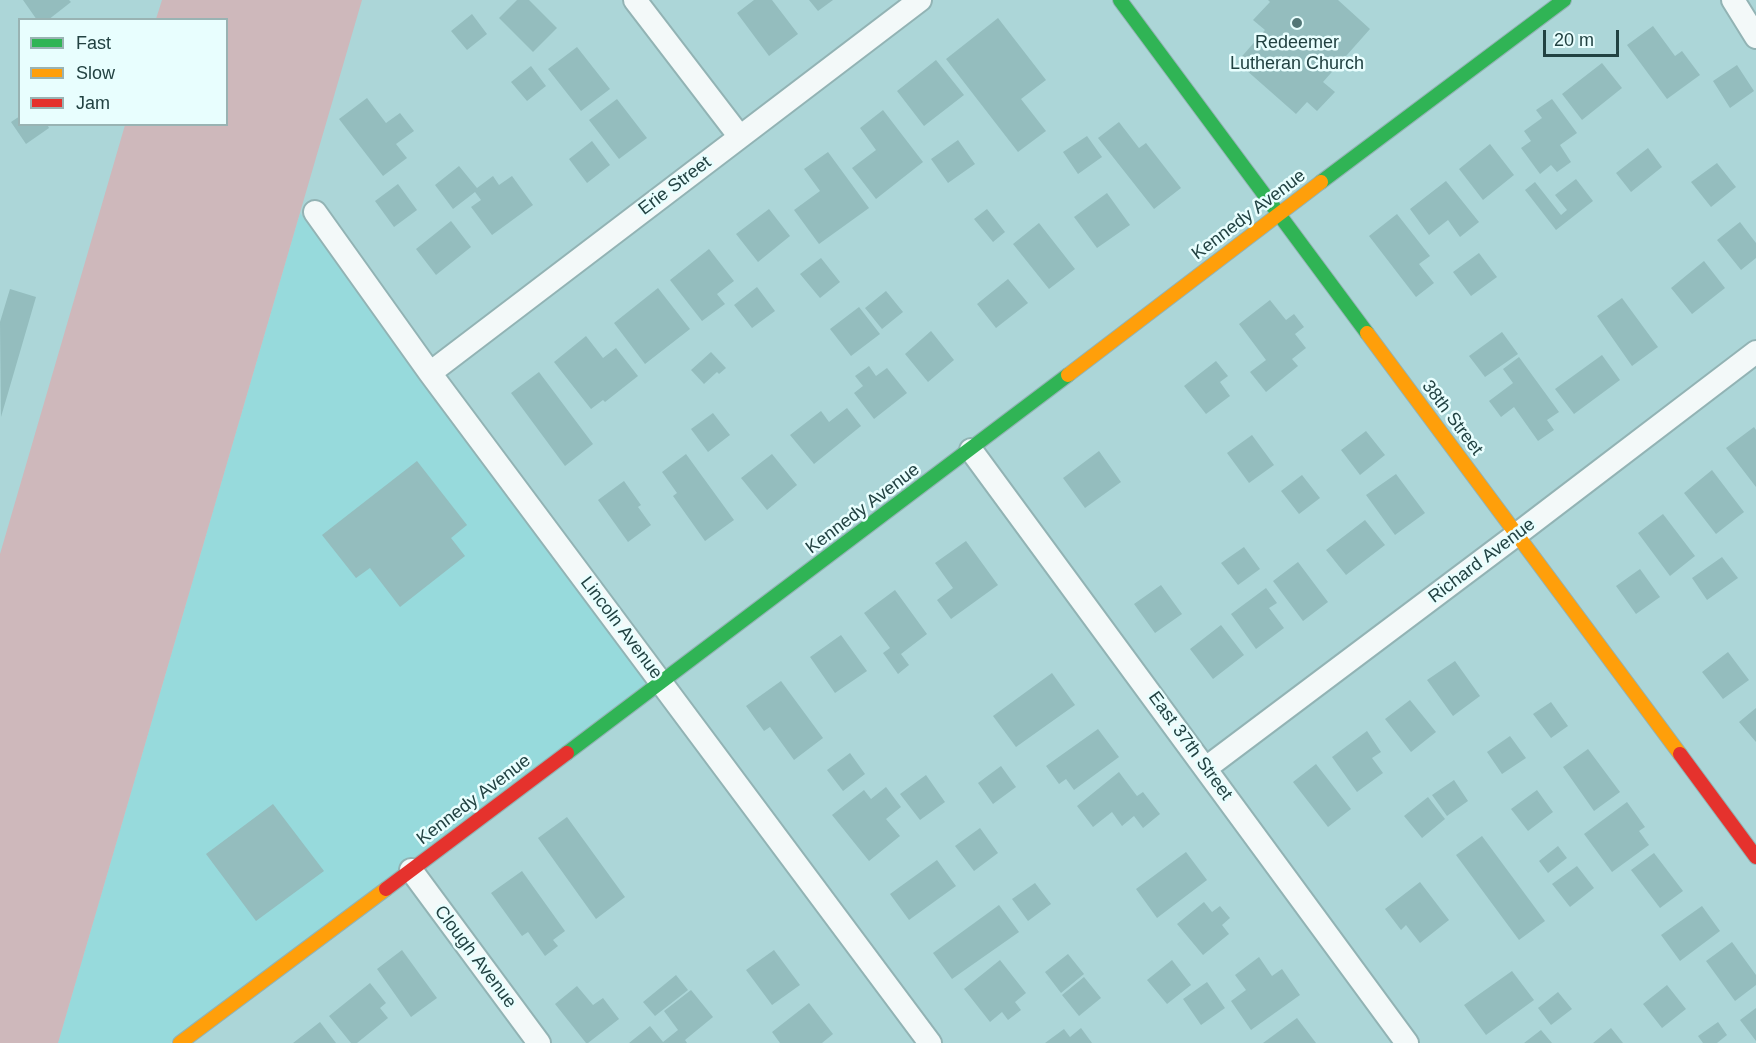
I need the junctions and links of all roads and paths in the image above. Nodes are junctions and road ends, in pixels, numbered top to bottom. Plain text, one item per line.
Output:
1 (635, 0) edge
2 (920, 0) edge
3 (1120, 0) edge
4 (1564, 0) edge
5 (1733, 0) edge
6 (1756, 37) edge
7 (740, 137) junction
8 (315, 212) dead end
9 (1279, 214) junction
10 (1756, 352) edge
11 (430, 373) junction
12 (971, 450) junction
13 (1516, 535) junction
14 (662, 682) junction
15 (1206, 768) junction
16 (1756, 857) edge
17 (411, 870) junction
18 (180, 1043) edge
19 (539, 1043) edge
20 (930, 1043) edge
21 (1407, 1043) edge

1 - 7 street
2 - 7 street, Erie Street
3 - 9 street, 38th Street
4 - 9 street, Kennedy Avenue
5 - 6 street
7 - 11 street, Erie Street
8 - 11 street, Lincoln Avenue
9 - 12 street, Kennedy Avenue
9 - 13 street, 38th Street
10 - 13 street, Richard Avenue
11 - 14 street, Lincoln Avenue
12 - 14 street, Kennedy Avenue
12 - 15 street, East 37th Street
13 - 15 street, Richard Avenue
13 - 16 street, 38th Street
14 - 17 street, Kennedy Avenue
14 - 20 street, Lincoln Avenue
15 - 21 street, East 37th Street
17 - 18 street, Kennedy Avenue
17 - 19 street, Clough Avenue

